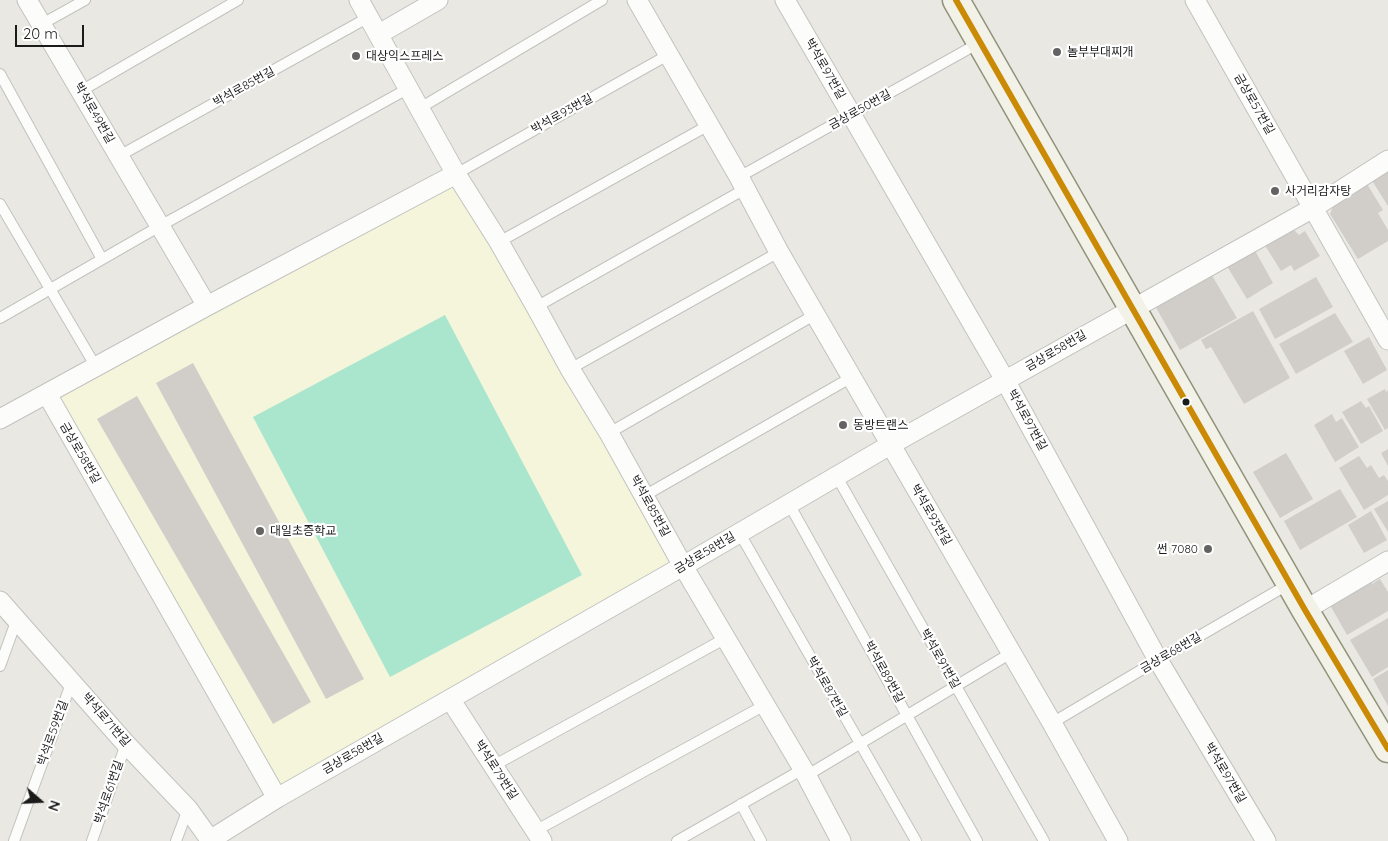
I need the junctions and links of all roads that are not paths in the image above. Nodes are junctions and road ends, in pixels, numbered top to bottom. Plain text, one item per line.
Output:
1 (27, 0) edge
2 (85, 0) edge
3 (238, 0) edge
4 (359, 0) edge
5 (438, 0) edge
6 (602, 0) edge
7 (637, 0) edge
8 (785, 0) edge
9 (956, 0) edge
10 (1195, 0) edge
11 (369, 17) junction
12 (42, 24) junction
13 (378, 34) junction
14 (980, 43) junction
15 (668, 55) junction
16 (0, 74) edge
17 (409, 88) junction
18 (81, 90) junction
19 (420, 108) junction
20 (851, 115) junction
21 (709, 126) junction
22 (119, 156) junction
23 (1388, 160) edge
24 (456, 174) junction
25 (742, 183) junction
26 (0, 204) edge
27 (1313, 208) junction
28 (160, 226) junction
29 (499, 242) junction
30 (779, 252) junction
31 (102, 259) junction
32 (50, 289) junction
33 (207, 306) junction
34 (536, 307) junction
35 (1133, 308) junction
36 (816, 314) junction
37 (0, 318) edge
38 (1388, 340) edge
39 (96, 367) junction
40 (570, 369) junction
41 (852, 376) junction
42 (1006, 380) junction
43 (47, 394) junction
44 (0, 419) edge
45 (609, 433) junction
46 (890, 445) junction
47 (837, 477) junction
48 (644, 496) junction
49 (789, 504) junction
50 (739, 532) junction
51 (1388, 561) edge
52 (683, 566) junction
53 (1290, 584) junction
54 (0, 601) edge
55 (1305, 610) junction
56 (17, 619) junction
57 (726, 638) junction
58 (1011, 653) junction
59 (1158, 660) junction
60 (0, 666) edge
61 (72, 682) junction
62 (956, 686) junction
63 (450, 698) junction
64 (765, 705) junction
65 (908, 715) junction
66 (1052, 723) junction
67 (126, 744) junction
68 (860, 744) junction
69 (1388, 749) edge
70 (494, 766) junction
71 (805, 772) junction
72 (277, 798) junction
73 (741, 804) junction
74 (188, 809) junction
75 (538, 836) edge
76 (682, 840) edge
77 (14, 841) edge
78 (92, 841) edge
79 (176, 841) edge
80 (210, 841) edge
81 (761, 841) edge
82 (841, 841) edge
83 (916, 841) edge
84 (977, 841) edge
85 (1044, 841) edge
86 (1118, 841) edge
87 (1266, 841) edge

1 - 12 street, 박석로49번길
2 - 12 lane
3 - 18 lane
4 - 11 street, 박석로85번길
5 - 13 street
6 - 19 lane
7 - 15 street, 박석로93번길
8 - 20 street, 박석로97번길
9 - 14 street
10 - 27 street, 금상로57번길
11 - 13 street, 박석로85번길
11 - 22 lane, 박석로85번길
12 - 18 street, 박석로49번길
13 - 17 street, 박석로85번길
14 - 20 lane, 금상로50번길
14 - 35 street
15 - 21 street, 박석로93번길
15 - 24 lane, 박석로93번길
16 - 31 lane
17 - 19 street, 박석로85번길
17 - 28 lane
18 - 22 street, 박석로49번길
19 - 24 street, 박석로85번길
20 - 25 lane, 금상로50번길
20 - 42 street, 박석로97번길
21 - 25 street, 박석로93번길
21 - 29 lane
22 - 28 street, 박석로49번길
23 - 27 street
24 - 29 street, 박석로85번길
24 - 33 street
25 - 30 street, 박석로93번길
25 - 34 lane
26 - 32 lane
27 - 35 street
27 - 38 street, 금상로57번길
28 - 31 lane
28 - 33 street, 박석로49번길
29 - 34 street, 박석로85번길
30 - 36 street, 박석로93번길
30 - 40 lane
31 - 32 lane
32 - 37 lane
32 - 39 lane
33 - 39 street
34 - 40 street, 박석로85번길
35 - 42 street, 금상로58번길
35 - 53 street
36 - 41 street, 박석로93번길
36 - 45 lane
39 - 43 street
40 - 45 street, 박석로85번길
41 - 46 street, 박석로93번길
41 - 48 lane
42 - 46 street, 금상로58번길
42 - 59 street, 박석로97번길
43 - 44 street
43 - 72 street, 금상로58번길
45 - 48 street, 박석로85번길
46 - 47 street, 금상로58번길
46 - 58 street, 박석로93번길
47 - 49 street, 금상로58번길
47 - 62 lane, 박석로91번길
48 - 52 street, 박석로85번길
49 - 50 street, 금상로58번길
49 - 65 lane, 박석로89번길
50 - 52 street, 금상로58번길
50 - 68 lane, 박석로87번길
51 - 55 street
52 - 57 street, 박석로85번길
52 - 63 street, 금상로58번길
53 - 55 street
53 - 59 lane, 금상로68번길
54 - 56 street, 박석로71번길
55 - 69 street
56 - 60 lane
56 - 61 street, 박석로71번길
57 - 64 street, 박석로85번길
57 - 70 lane
58 - 62 lane
58 - 66 street, 박석로93번길
59 - 66 lane, 금상로68번길
59 - 87 street, 박석로97번길
61 - 67 street, 박석로71번길
61 - 77 lane, 박석로59번길
62 - 65 lane
62 - 85 lane, 박석로91번길
63 - 70 street, 박석로79번길
63 - 72 street, 금상로58번길
64 - 71 street, 박석로85번길
64 - 75 lane
65 - 68 lane
65 - 84 lane, 박석로89번길
66 - 86 street, 박석로93번길
67 - 74 street, 박석로71번길
67 - 78 lane, 박석로61번길
68 - 71 lane
68 - 83 lane, 박석로87번길
70 - 75 street, 박석로79번길
71 - 73 lane
71 - 82 street, 박석로85번길
72 - 80 street, 금상로58번길
73 - 76 lane
73 - 81 lane
74 - 79 lane
74 - 80 street, 박석로71번길

